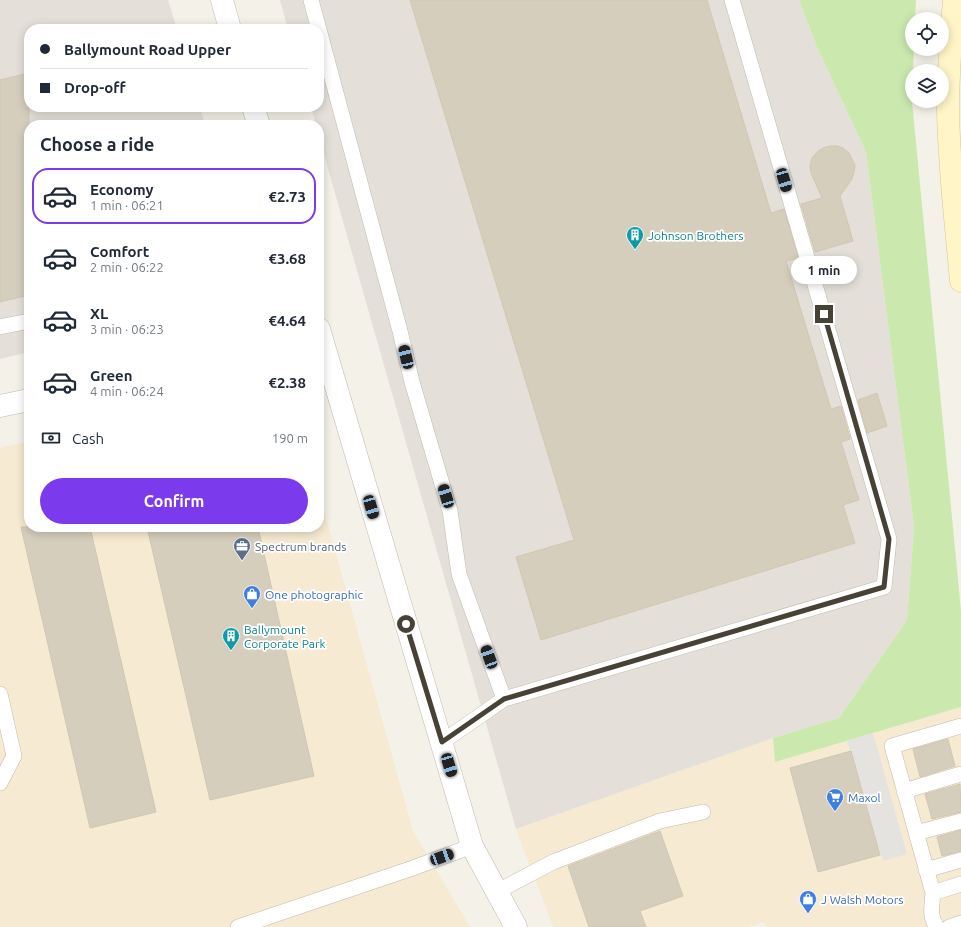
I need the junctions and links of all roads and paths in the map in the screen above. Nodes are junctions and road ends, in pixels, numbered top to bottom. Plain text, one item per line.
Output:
1 (222, 0) edge
2 (311, 0) edge
3 (732, 0) edge
4 (954, 0) edge
5 (229, 24) edge
6 (317, 24) edge
7 (324, 48) edge
8 (961, 281) edge
9 (24, 322) edge
10 (0, 328) edge
11 (324, 349) edge
12 (24, 401) edge
13 (0, 406) edge
14 (0, 694) edge
15 (504, 699) junction
16 (961, 726) edge
17 (961, 737) edge
18 (442, 742) junction
19 (895, 756) junction
20 (961, 774) edge
21 (0, 783) edge
22 (904, 791) junction
23 (703, 812) dead end
24 (961, 821) edge
25 (916, 833) junction
26 (472, 846) junction
27 (961, 860) edge
28 (926, 870) junction
29 (961, 884) edge
30 (498, 891) junction
31 (933, 893) junction
32 (961, 923) edge
33 (238, 927) edge
34 (516, 927) edge
35 (937, 927) edge
36 (948, 927) edge

1 - 5 street
2 - 6 lane
3 - 15 lane
4 - 8 main road
7 - 15 lane
9 - 10 lane
11 - 18 street
12 - 13 street
14 - 21 lane
15 - 18 lane
16 - 19 lane
17 - 19 lane
18 - 26 street
19 - 22 lane
20 - 22 lane
22 - 25 lane
23 - 30 lane
24 - 25 lane
25 - 28 lane
26 - 30 street
26 - 33 lane
27 - 28 lane
28 - 31 lane
29 - 31 lane
30 - 34 street
31 - 35 lane
32 - 36 lane

